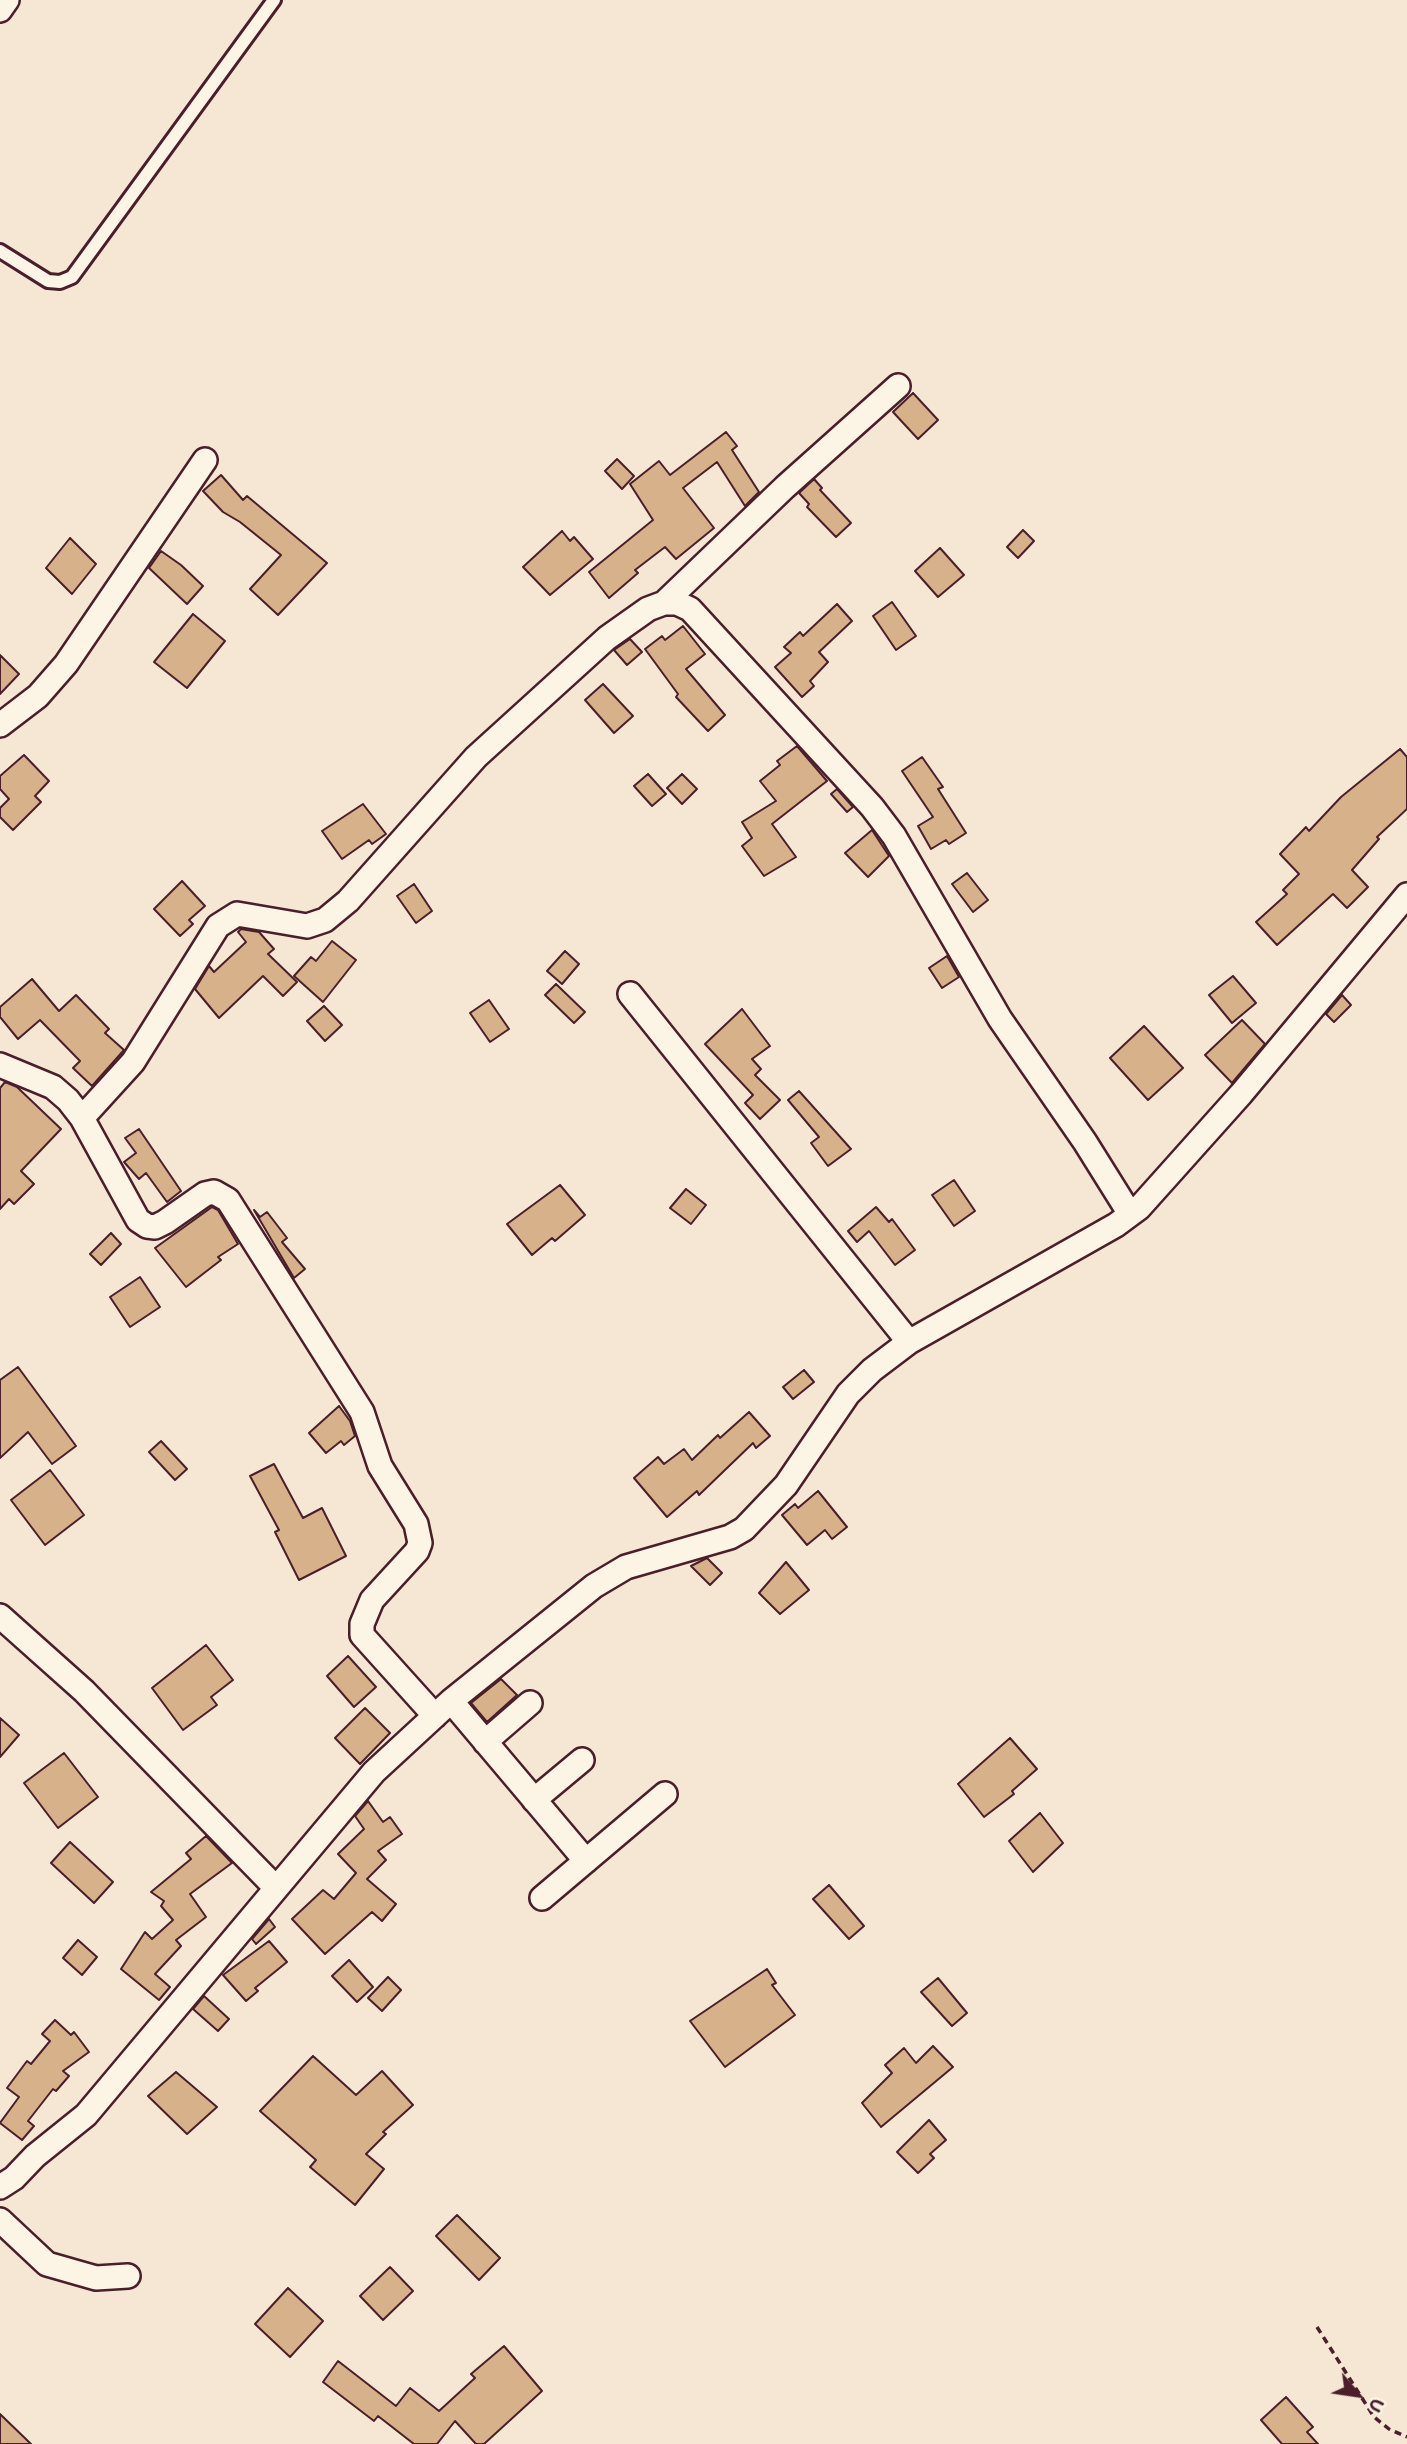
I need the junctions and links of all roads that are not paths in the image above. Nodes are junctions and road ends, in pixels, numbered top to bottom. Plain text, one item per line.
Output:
1 (7, 0) edge
2 (274, 0) edge
3 (0, 10) edge
4 (0, 251) edge
5 (898, 386) dead end
6 (205, 460) dead end
7 (664, 603) junction
8 (0, 725) edge
9 (1407, 895) edge
10 (629, 994) dead end
11 (0, 1065) edge
12 (82, 1118) junction
13 (1130, 1214) junction
14 (909, 1342) junction
15 (5, 1628) edge
16 (530, 1703) dead end
17 (443, 1709) junction
18 (485, 1742) junction
19 (582, 1760) dead end
20 (666, 1794) dead end
21 (534, 1800) junction
22 (586, 1861) junction
23 (275, 1888) junction
24 (542, 1898) dead end
25 (0, 2187) edge
26 (0, 2220) edge
27 (128, 2276) dead end

1 - 3 street
2 - 4 lane
5 - 7 street
6 - 8 street
7 - 12 street
7 - 13 street
9 - 13 street
10 - 14 street
11 - 12 street
12 - 17 street
13 - 14 street
14 - 17 street
15 - 23 street
16 - 18 street
17 - 18 street
17 - 23 street
18 - 21 street
19 - 21 street
20 - 22 street
21 - 22 street
22 - 24 street
23 - 25 street
26 - 27 street

